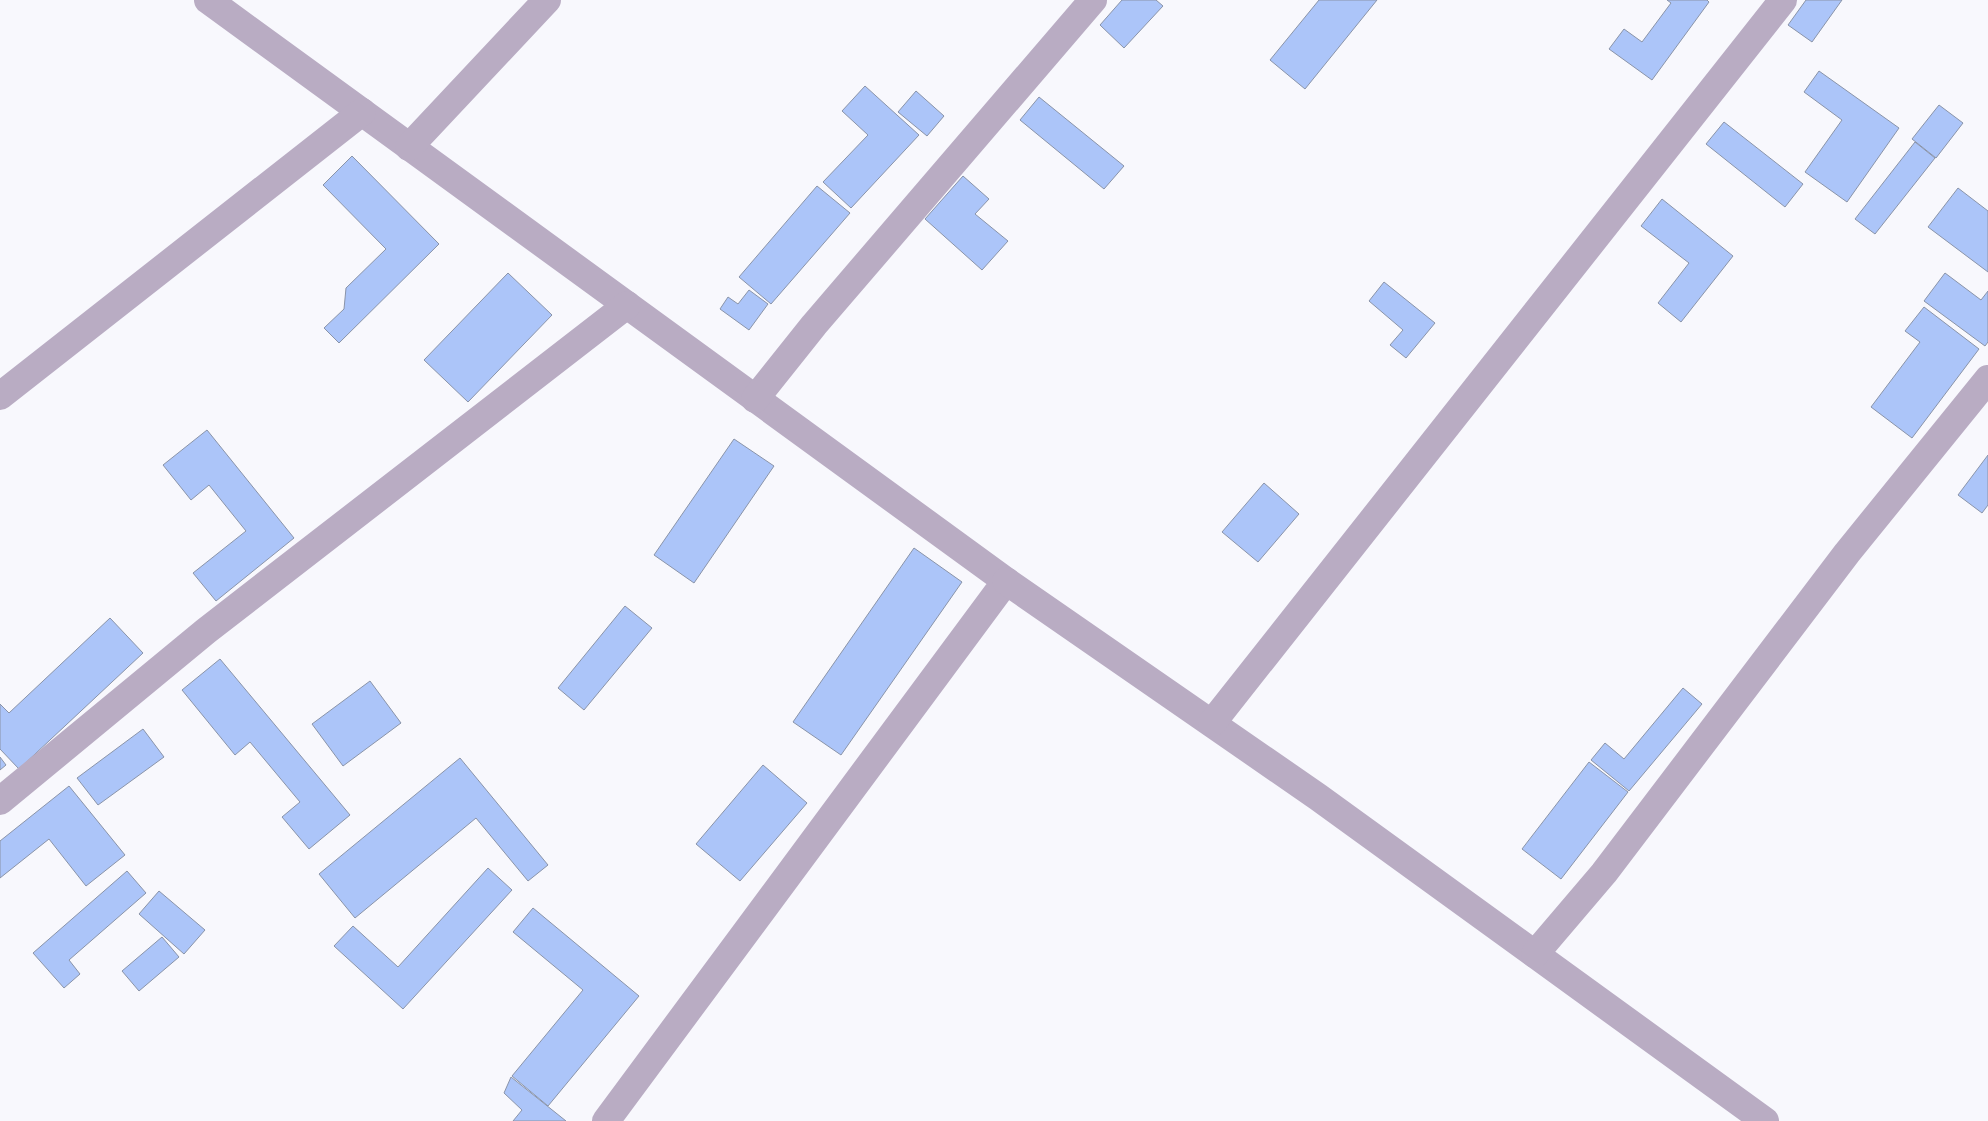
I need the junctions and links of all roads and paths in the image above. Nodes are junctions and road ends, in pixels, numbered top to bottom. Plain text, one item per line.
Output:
1 (208, 0) edge
2 (547, 0) edge
3 (1093, 0) edge
4 (1784, 0) edge
5 (362, 112) junction
6 (409, 147) junction
7 (627, 305) junction
8 (1988, 379) edge
9 (0, 396) edge
10 (755, 399) junction
11 (1006, 581) junction
12 (1212, 723) junction
13 (0, 801) edge
14 (1535, 954) junction
15 (606, 1121) edge
16 (1765, 1121) edge

1 - 5 street
2 - 6 street
3 - 10 street
4 - 12 street
5 - 6 street
5 - 9 street
6 - 7 street
7 - 10 street
7 - 13 street
8 - 14 street
10 - 11 street
11 - 12 street
11 - 15 street
12 - 14 street
14 - 16 street

